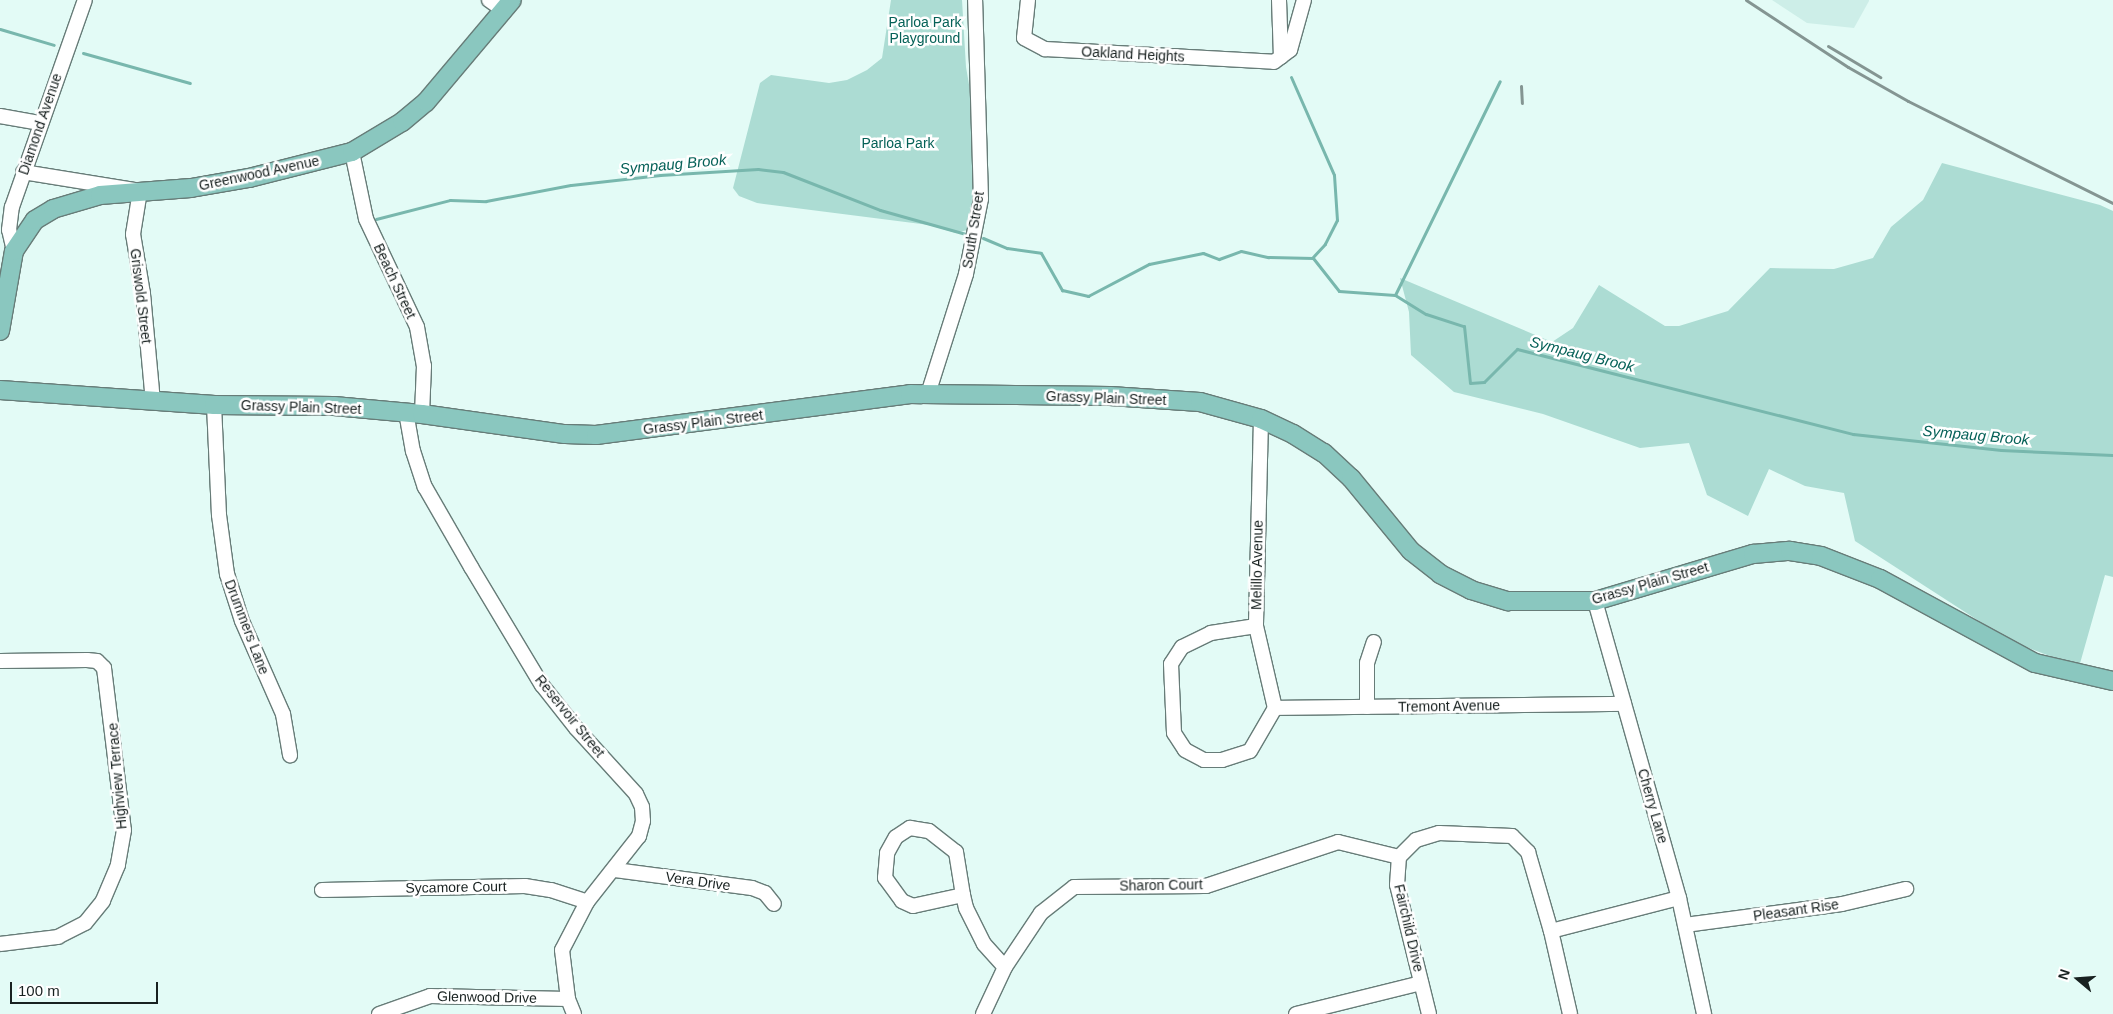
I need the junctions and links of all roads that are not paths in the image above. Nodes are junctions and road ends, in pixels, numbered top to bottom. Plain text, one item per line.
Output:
1 (85, 0) edge
2 (489, 0) edge
3 (975, 0) edge
4 (1028, 0) edge
5 (1279, 0) edge
6 (1304, 0) edge
7 (509, 6) edge
8 (1281, 57) junction
9 (0, 116) edge
10 (40, 123) junction
11 (352, 152) junction
12 (23, 172) junction
13 (140, 191) junction
14 (14, 251) junction
15 (0, 331) edge
16 (0, 390) edge
17 (928, 394) junction
18 (153, 400) junction
19 (214, 405) junction
20 (414, 413) junction
21 (1261, 420) junction
22 (1595, 600) junction
23 (1256, 626) junction
24 (1374, 642) dead end
25 (0, 660) edge
26 (2113, 681) edge
27 (1624, 704) junction
28 (1367, 707) junction
29 (1275, 708) junction
30 (290, 755) dead end
31 (1399, 857) junction
32 (615, 870) junction
33 (1906, 889) dead end
34 (322, 890) dead end
35 (963, 894) junction
36 (1679, 898) junction
37 (587, 902) junction
38 (774, 904) dead end
39 (1685, 925) junction
40 (1551, 931) junction
41 (0, 944) edge
42 (1005, 967) junction
43 (1421, 983) junction
44 (568, 999) junction
45 (379, 1014) edge
46 (574, 1014) edge
47 (982, 1014) edge
48 (1296, 1014) edge
49 (1430, 1014) edge
50 (1570, 1014) edge
51 (1704, 1014) edge

1 - 10 street, Diamond Avenue
2 - 7 street
3 - 17 street, South Street
4 - 8 street, Oakland Heights
5 - 8 street
6 - 8 street
7 - 11 main road, Greenwood Avenue
9 - 10 street
10 - 12 street, Diamond Avenue
11 - 13 main road, Greenwood Avenue
11 - 20 street, Beach Street
12 - 13 street
12 - 14 street, Diamond Avenue
13 - 14 main road, Greenwood Avenue
13 - 18 street, Griswold Street
14 - 15 main road, Greenwood Avenue
16 - 18 main road, Grassy Plain Street
17 - 20 main road, Grassy Plain Street
17 - 21 main road, Grassy Plain Street
18 - 19 main road, Grassy Plain Street
19 - 20 main road, Grassy Plain Street
19 - 30 street, Drummers Lane
20 - 32 street, Reservoir Street
21 - 22 main road, Grassy Plain Street
21 - 23 street, Melillo Avenue
22 - 26 main road, Grassy Plain Street
22 - 27 street, Cherry Lane
23 - 29 street, Melillo Avenue
23 - 29 street
24 - 28 street
25 - 41 street, Highview Terrace
27 - 28 street, Tremont Avenue
27 - 36 street, Cherry Lane
28 - 29 street, Tremont Avenue
31 - 40 street
31 - 42 street, Sharon Court
31 - 43 street, Fairchild Drive
32 - 37 street, Reservoir Street
32 - 38 street, Vera Drive
33 - 39 street, Pleasant Rise
34 - 37 street, Sycamore Court
35 - 35 street
35 - 42 street
36 - 39 street, Cherry Lane
36 - 40 street
37 - 44 street, Reservoir Street
39 - 51 street, Cherry Lane
40 - 50 street
42 - 47 street, Sharon Court
43 - 48 street
43 - 49 street, Fairchild Drive
44 - 45 street, Glenwood Drive
44 - 46 street, Reservoir Street

